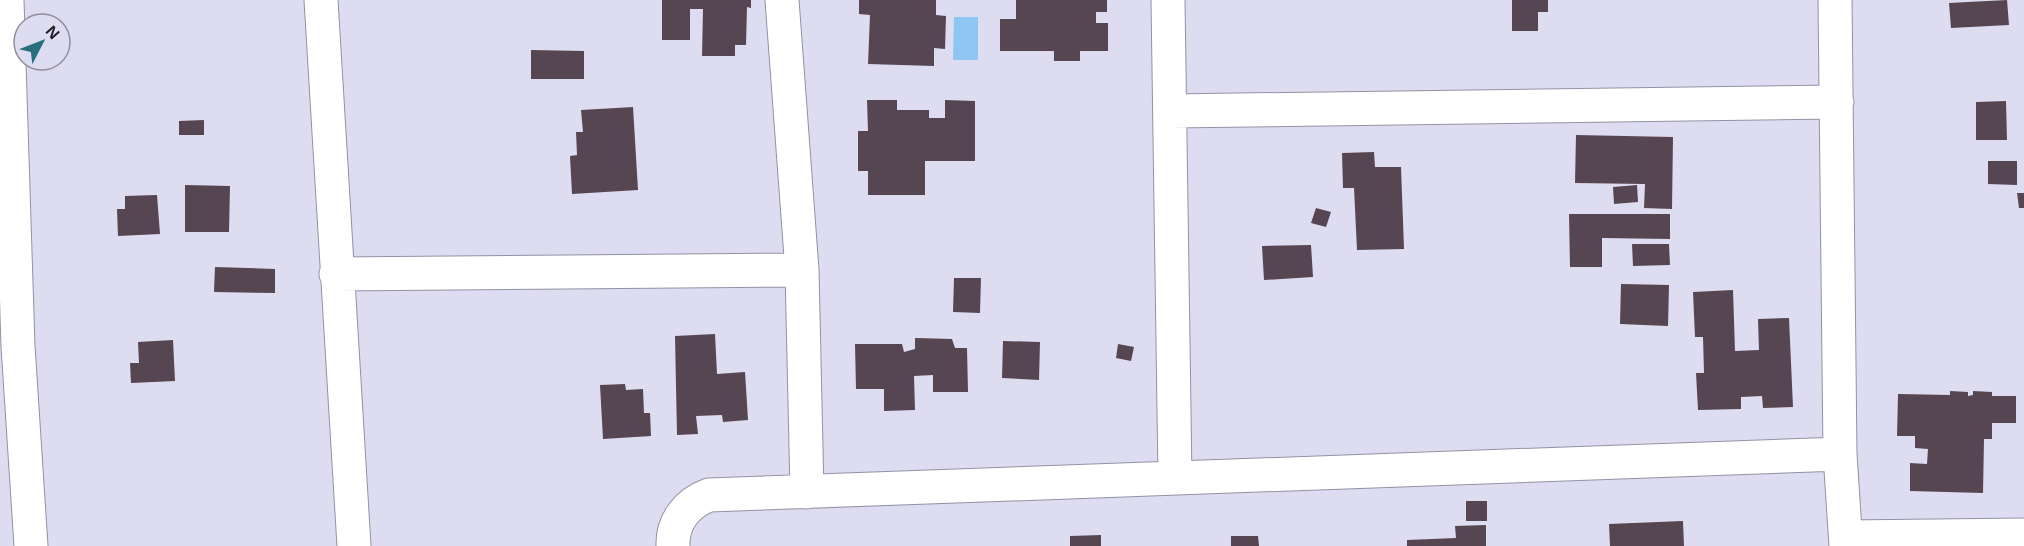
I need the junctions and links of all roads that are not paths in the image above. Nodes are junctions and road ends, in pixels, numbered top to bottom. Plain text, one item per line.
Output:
1 (7, 0) edge
2 (321, 0) edge
3 (782, 0) edge
4 (1168, 0) edge
5 (1835, 0) edge
6 (1837, 102) junction
7 (1170, 111) junction
8 (802, 270) junction
9 (336, 274) junction
10 (9, 346) edge
11 (1840, 454) junction
12 (1175, 478) junction
13 (807, 492) junction
14 (2024, 535) edge
15 (1846, 541) edge
16 (31, 546) edge
17 (354, 546) edge
18 (673, 546) edge

1 - 10 street
2 - 9 street
3 - 8 street
4 - 7 street
5 - 6 street
6 - 7 street
6 - 11 street
7 - 12 street
8 - 9 street
8 - 13 street
9 - 17 street
10 - 16 street
11 - 12 street
11 - 15 street
12 - 13 street
13 - 18 street
14 - 15 street

